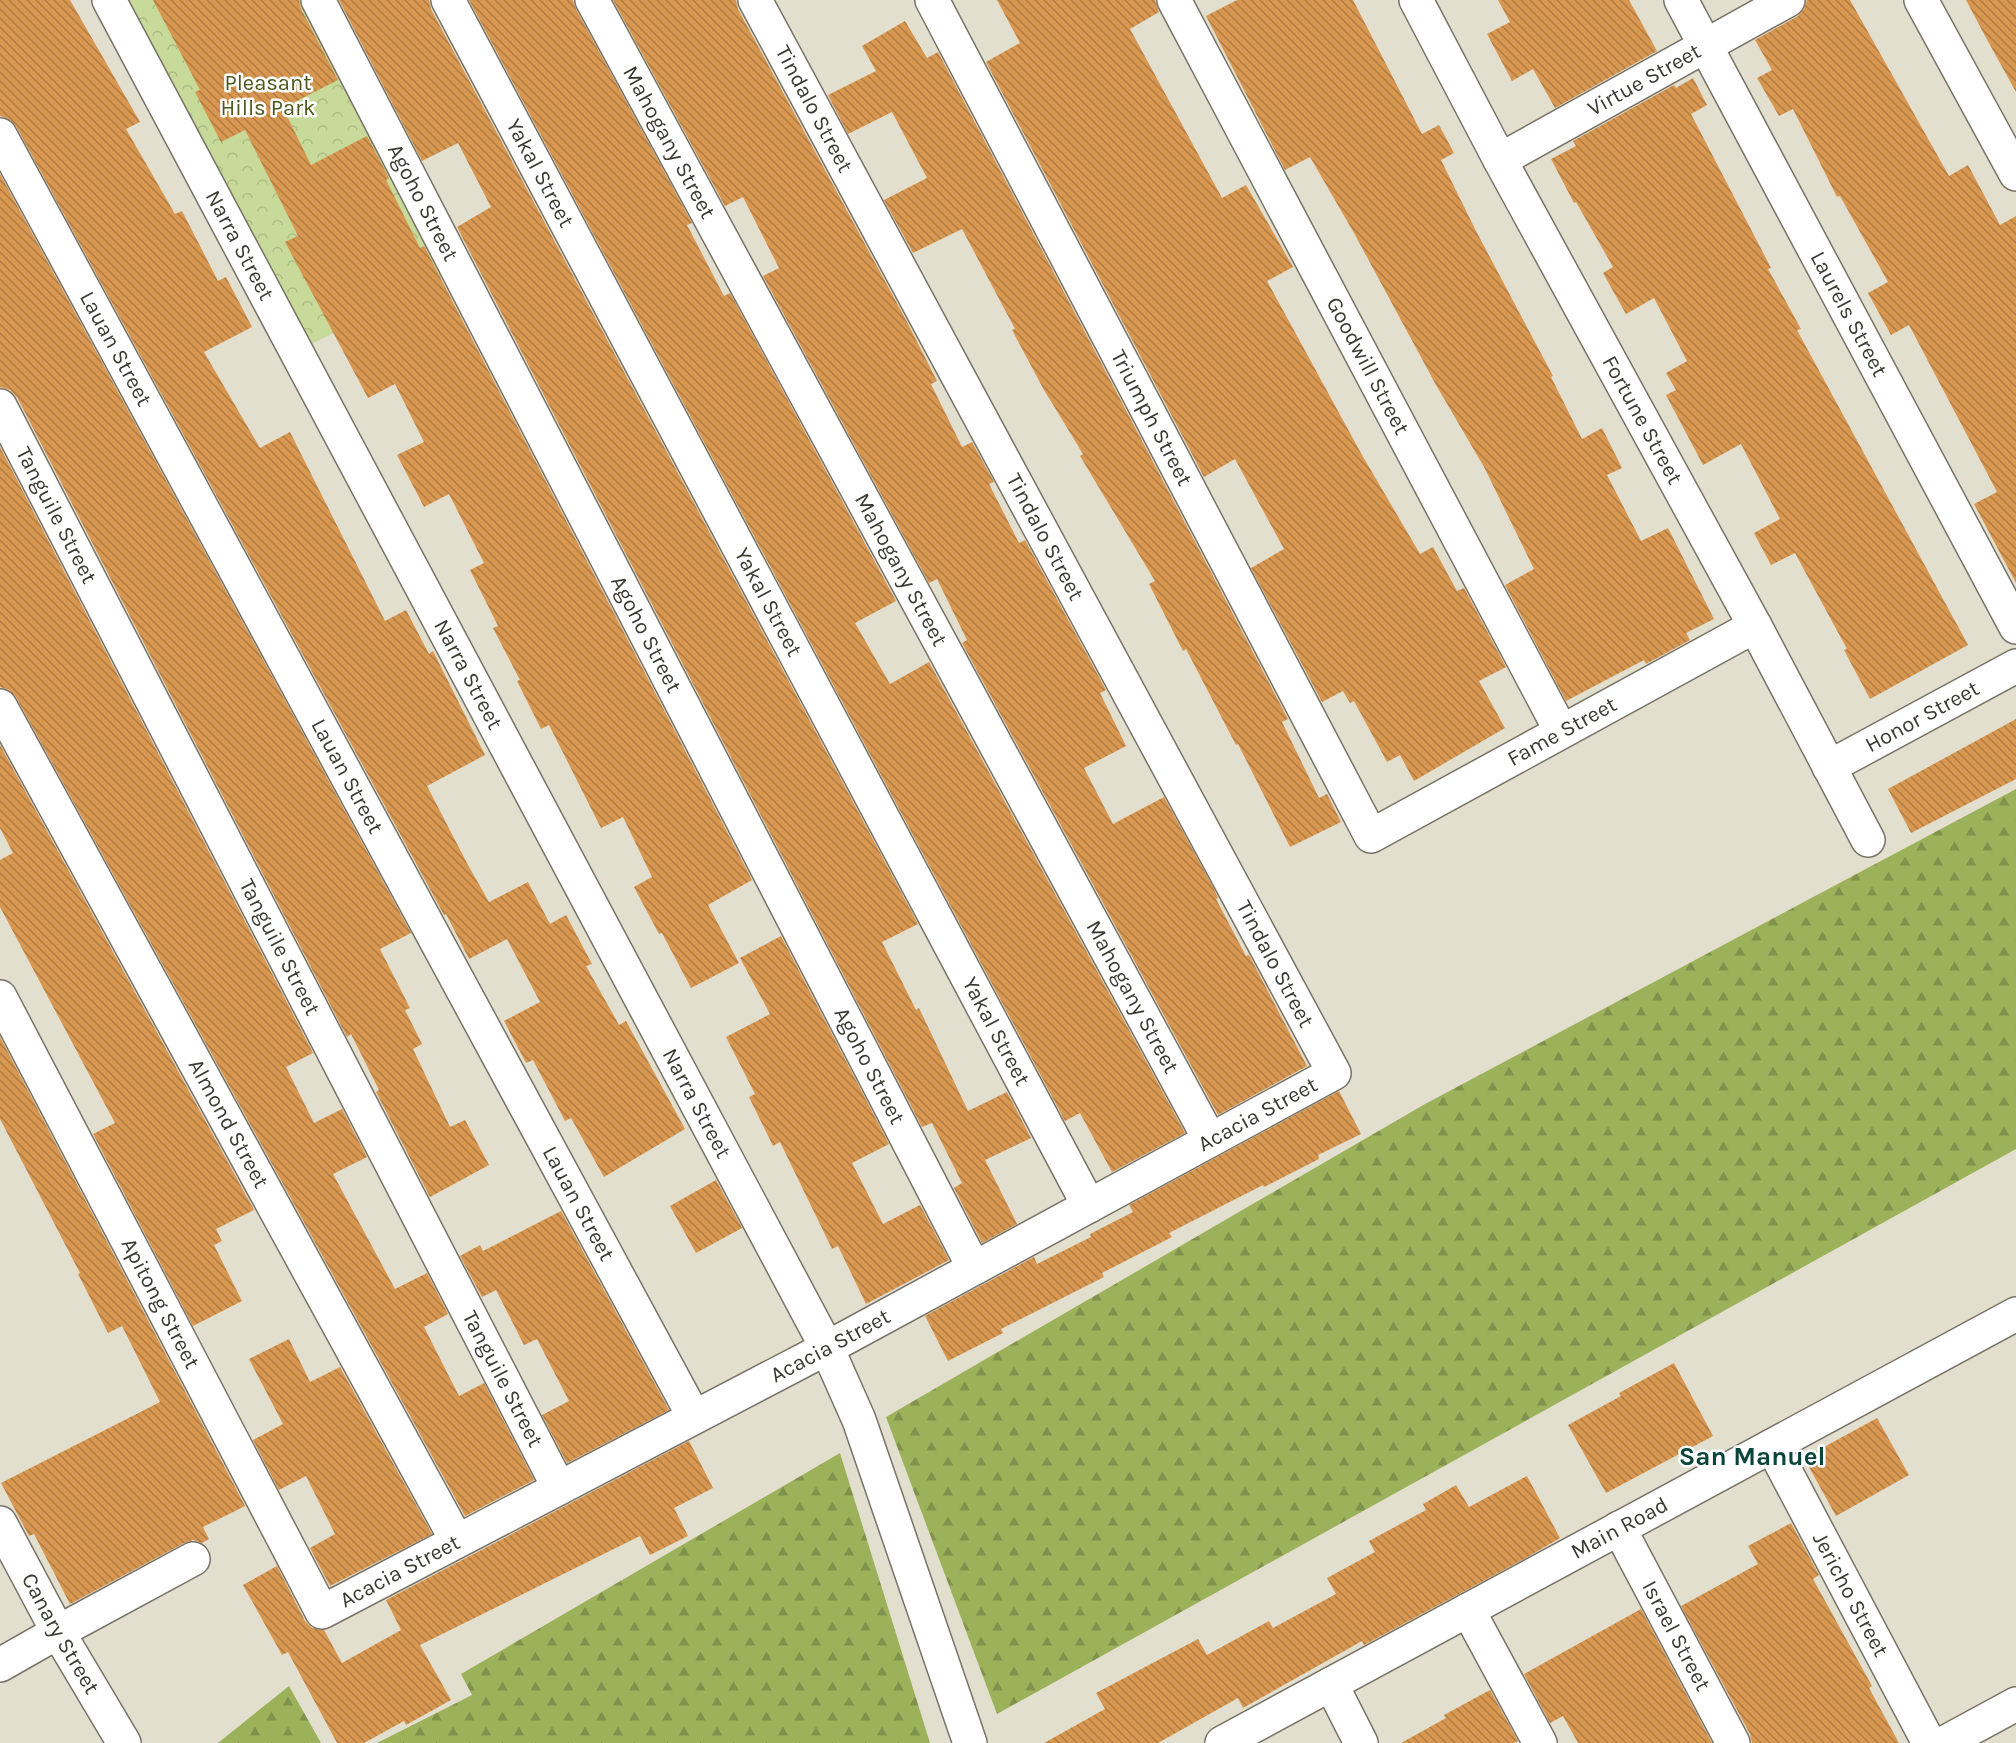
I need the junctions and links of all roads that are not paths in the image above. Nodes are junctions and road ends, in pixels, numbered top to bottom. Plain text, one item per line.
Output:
1 (109, 0) edge
2 (318, 0) edge
3 (448, 0) edge
4 (592, 0) edge
5 (755, 0) edge
6 (933, 0) edge
7 (1174, 0) edge
8 (1416, 0) edge
9 (1681, 0) edge
10 (1788, 0) edge
11 (1921, 0) edge
12 (1705, 45) junction
13 (0, 135) edge
14 (1500, 160) junction
15 (2016, 174) edge
16 (0, 406) edge
17 (1755, 626) junction
18 (2016, 627) edge
19 (2016, 666) edge
20 (0, 706) edge
21 (1562, 731) junction
22 (1829, 767) junction
23 (1371, 836) joint
24 (1868, 840) dead end
25 (0, 997) edge
26 (1334, 1073) joint
27 (1210, 1140) junction
28 (1089, 1206) junction
29 (974, 1268) junction
30 (2016, 1314) edge
31 (827, 1348) junction
32 (694, 1417) junction
33 (1773, 1446) junction
34 (559, 1488) junction
35 (0, 1523) edge
36 (1619, 1528) junction
37 (457, 1541) junction
38 (193, 1559) dead end
39 (1468, 1610) junction
40 (322, 1612) joint
41 (58, 1632) junction
42 (0, 1665) edge
43 (1330, 1684) junction
44 (2016, 1704) edge
45 (124, 1743) edge
46 (970, 1743) edge
47 (1222, 1743) edge
48 (1361, 1743) edge
49 (1540, 1743) edge
50 (1733, 1743) edge
51 (1929, 1743) edge
52 (1944, 1743) edge

1 - 31 street, Narra Street
2 - 29 street, Agoho Street
3 - 28 street, Yakal Street
4 - 27 street, Mahogany Street
5 - 26 street, Tindalo Street
6 - 23 street, Triumph Street
7 - 21 street, Goodwill Street
8 - 14 street, Fortune Street
9 - 12 street, Laurels Street
10 - 12 street, Virtue Street
11 - 15 street
12 - 14 street, Virtue Street
12 - 18 street, Laurels Street
13 - 32 street, Lauan Street
14 - 17 street, Fortune Street
16 - 34 street, Tanguile Street
17 - 21 street, Fame Street
17 - 22 street, Fortune Street
19 - 22 street, Honor Street
20 - 37 street, Almond Street
21 - 23 street, Fame Street
22 - 24 street, Fortune Street
25 - 40 street, Apitong Street
26 - 27 street, Acacia Street
27 - 28 street, Acacia Street
28 - 29 street, Acacia Street
29 - 31 street, Acacia Street
30 - 33 street, Main Road
31 - 32 street, Acacia Street
31 - 46 street, Narra Street
32 - 34 street, Acacia Street
33 - 36 street, Main Road
33 - 51 street, Jericho Street
34 - 37 street, Acacia Street
35 - 41 street, Canary Street
36 - 39 street, Main Road
36 - 50 street, Israel Street
37 - 40 street, Acacia Street
38 - 41 street
39 - 43 street, Main Road
39 - 49 street
41 - 42 street
41 - 45 street, Canary Street
43 - 47 street, Main Road
43 - 48 street
44 - 52 street

